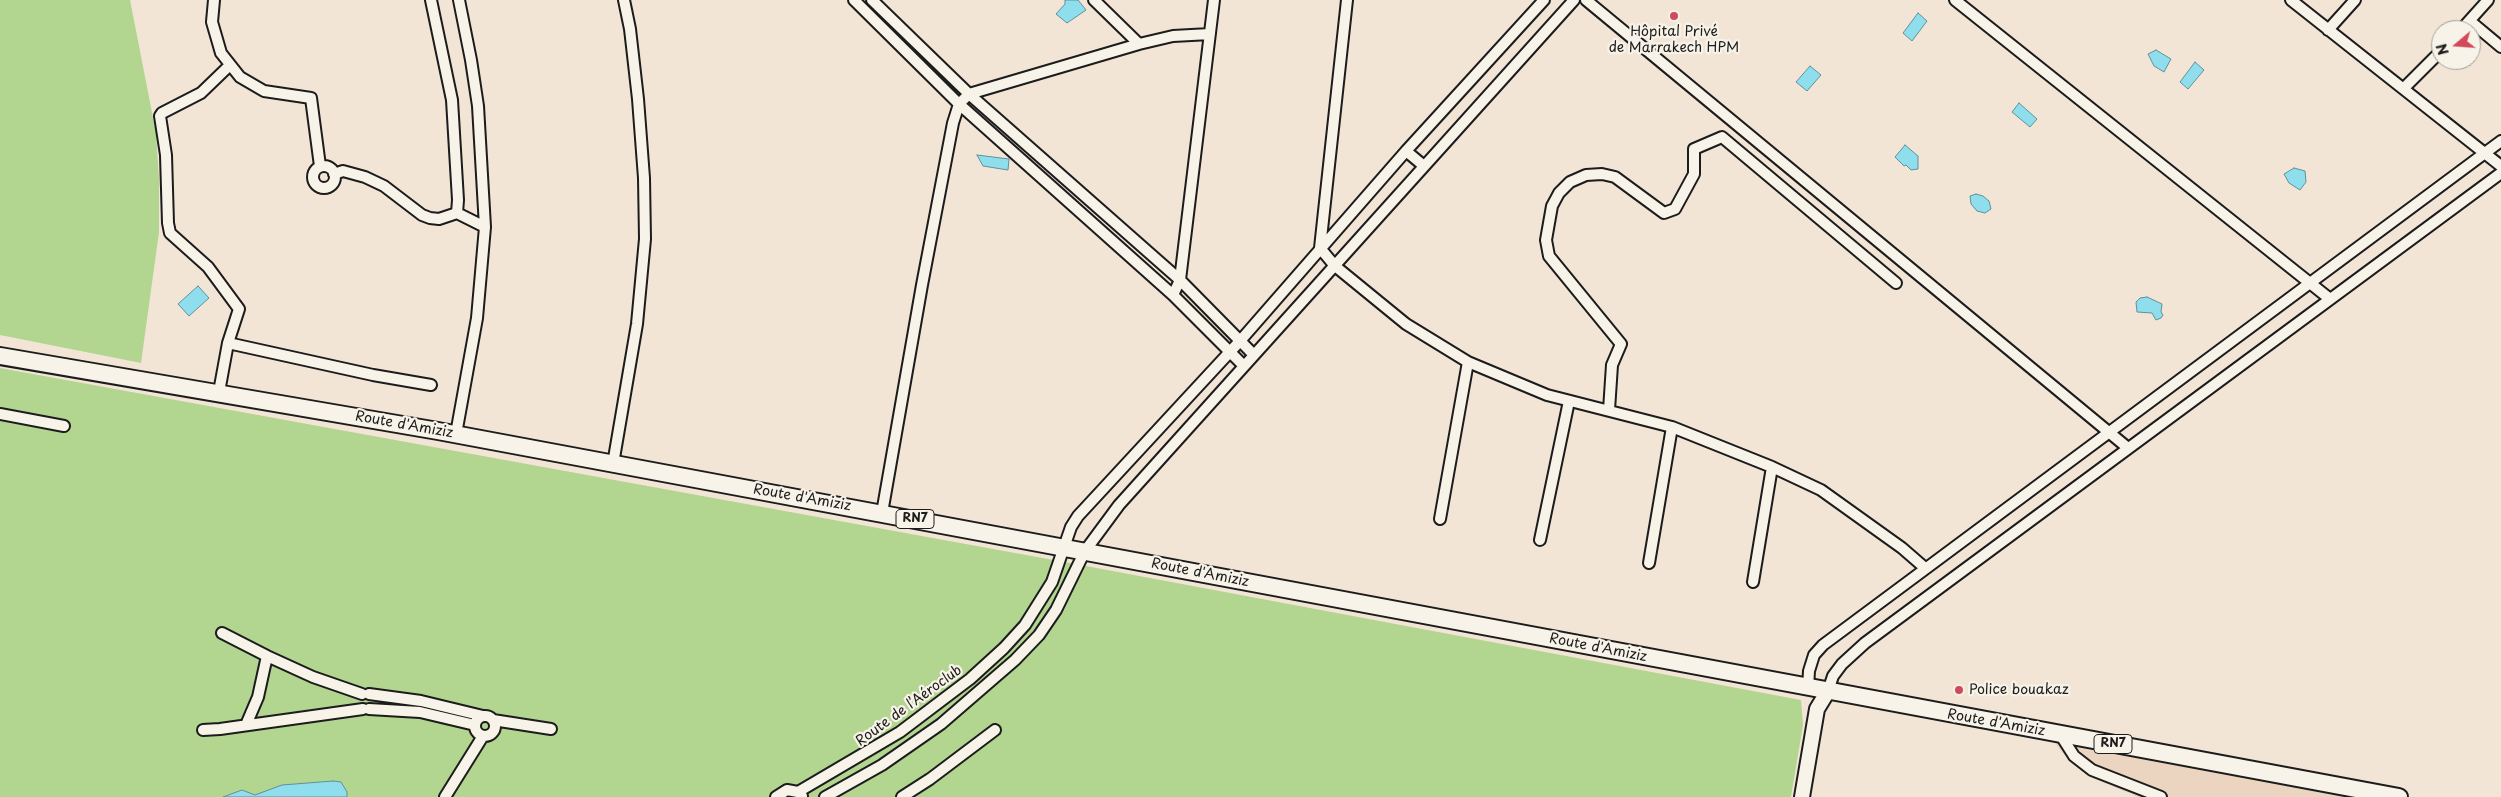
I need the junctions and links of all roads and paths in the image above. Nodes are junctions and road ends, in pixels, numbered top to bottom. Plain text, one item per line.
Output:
1 (214, 0) edge
2 (431, 0) edge
3 (459, 0) edge
4 (624, 0) edge
5 (854, 0) edge
6 (1094, 0) edge
7 (1214, 0) edge
8 (1347, 0) edge
9 (1544, 0) edge
10 (1574, 0) edge
11 (1586, 0) edge
12 (1955, 0) edge
13 (2291, 0) edge
14 (2356, 0) edge
15 (2488, 0) edge
16 (876, 1) edge
17 (868, 14) junction
18 (2471, 20) edge
19 (2328, 30) junction
20 (2481, 30) edge
21 (1210, 34) junction
22 (1139, 44) junction
23 (2501, 47) edge
24 (2431, 60) edge
25 (229, 66) junction
26 (2404, 88) junction
27 (970, 94) junction
28 (960, 104) junction
29 (2501, 141) edge
30 (1406, 151) junction
31 (2485, 153) junction
32 (320, 166) junction
33 (1424, 166) junction
34 (2501, 166) edge
35 (2501, 173) edge
36 (334, 174) junction
37 (457, 212) junction
38 (485, 227) junction
39 (1320, 248) junction
40 (1335, 266) junction
41 (1180, 280) junction
42 (2309, 283) junction
43 (1896, 284) dead end
44 (1173, 295) junction
45 (2330, 299) junction
46 (1240, 341) junction
47 (228, 343) junction
48 (1230, 352) junction
49 (1254, 355) junction
50 (0, 356) edge
51 (1468, 362) junction
52 (1244, 366) junction
53 (431, 385) dead end
54 (218, 392) junction
55 (1569, 401) junction
56 (1609, 410) junction
57 (0, 414) edge
58 (64, 426) dead end
59 (1672, 427) junction
60 (2109, 432) junction
61 (456, 434) junction
62 (2128, 448) junction
63 (613, 464) junction
64 (1772, 467) junction
65 (882, 513) junction
66 (1440, 519) dead end
67 (1540, 540) dead end
68 (1064, 547) junction
69 (1085, 551) junction
70 (1649, 562) dead end
71 (1925, 568) junction
72 (1753, 582) dead end
73 (222, 633) dead end
74 (267, 656) junction
75 (1808, 688) junction
76 (1828, 691) junction
77 (365, 694) junction
78 (366, 709) junction
79 (1817, 709) junction
80 (488, 718) junction
81 (246, 725) junction
82 (475, 725) junction
83 (551, 729) dead end
84 (203, 730) dead end
85 (995, 730) dead end
86 (2060, 734) junction
87 (483, 736) junction
88 (800, 794) edge
89 (445, 797) edge
90 (776, 797) edge
91 (825, 797) edge
92 (902, 797) edge
93 (1802, 797) edge
94 (2161, 797) edge
95 (2399, 797) edge

1 - 25 street
2 - 37 street
3 - 38 street
4 - 63 street
5 - 17 street
6 - 22 street
7 - 21 street
8 - 39 street
9 - 30 street, Route de l’Aéroclub
10 - 33 street
11 - 60 street
12 - 42 street
13 - 19 street
14 - 19 street
15 - 18 street
16 - 17 street
16 - 27 street
17 - 28 street
19 - 26 street
20 - 23 street
21 - 22 street
21 - 41 street
22 - 27 street
24 - 26 street
25 - 32 street
25 - 47 street
26 - 31 street
27 - 28 street
27 - 41 street
28 - 44 street
28 - 65 street
29 - 31 street
30 - 33 street
30 - 39 street, Route de l’Aéroclub
31 - 34 street
31 - 42 street
32 - 36 street
32 - 36 street
33 - 40 street
35 - 45 street
36 - 37 street
37 - 38 street
38 - 61 street
39 - 40 street
39 - 46 street, Route de l’Aéroclub
40 - 49 street
40 - 51 street
41 - 44 street
41 - 46 street
42 - 45 street
42 - 60 street
43 - 56 street
44 - 48 street
45 - 62 street
46 - 48 street, Route de l’Aéroclub
46 - 49 street
47 - 53 street
47 - 54 street
48 - 52 street
48 - 68 street, Route de l’Aéroclub
49 - 52 street
50 - 54 main road, Route d'Amiziz / RN7
51 - 55 street
51 - 66 street
52 - 69 street
54 - 61 main road, Route d'Amiziz / RN7
55 - 56 street
55 - 67 street
56 - 59 street
57 - 58 street
59 - 64 street
59 - 70 street
60 - 62 street
60 - 71 street
61 - 63 main road, Route d'Amiziz / RN7
62 - 76 street
63 - 65 main road, Route d'Amiziz / RN7
64 - 71 street
64 - 72 street
65 - 68 main road, Route d'Amiziz / RN7
68 - 69 main road, Route d'Amiziz / RN7
68 - 88 street, Route de l’Aéroclub
69 - 75 main road, Route d'Amiziz / RN7
69 - 91 street
71 - 75 street
73 - 74 street
74 - 77 street
74 - 81 street
75 - 76 main road, Route d'Amiziz / RN7
75 - 79 street
76 - 79 street
76 - 86 main road, Route d'Amiziz / RN7
77 - 78 street
77 - 80 street
78 - 81 street
78 - 82 street
79 - 93 street
80 - 82 street
80 - 83 street
80 - 87 street
81 - 84 street
82 - 87 street
85 - 92 street
86 - 94 street
86 - 95 main road, Route d'Amiziz / RN7
87 - 89 street
88 - 90 street, Route de l’Aéroclub

